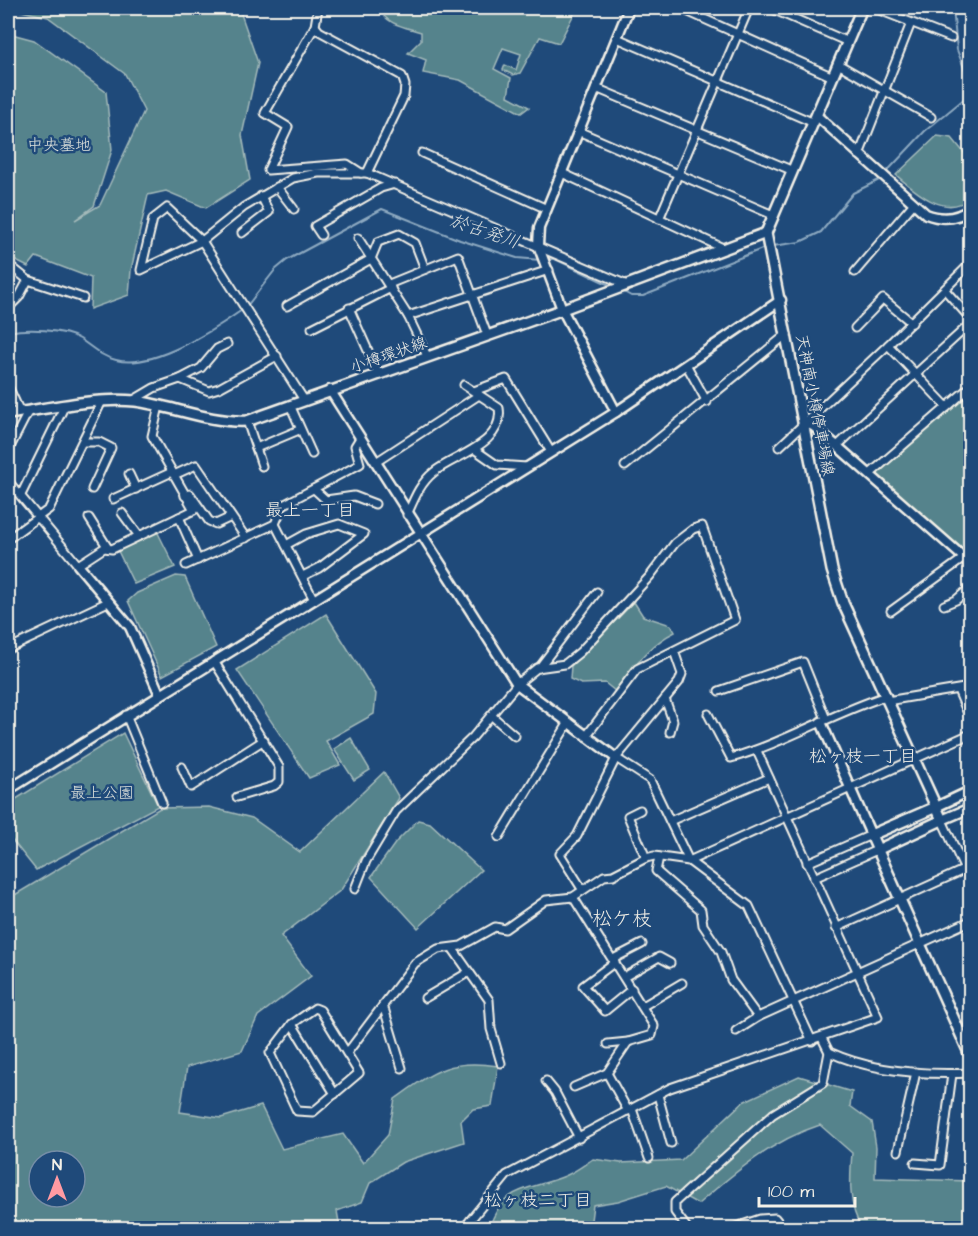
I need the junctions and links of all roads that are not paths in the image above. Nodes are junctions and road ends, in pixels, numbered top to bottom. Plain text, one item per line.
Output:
1 (318, 8) edge
2 (630, 8) edge
3 (680, 8) edge
4 (749, 8) edge
5 (770, 8) edge
6 (862, 8) edge
7 (874, 8) edge
8 (911, 23) junction
9 (315, 26) junction
10 (738, 35) junction
11 (617, 38) junction
12 (951, 38) dead end
13 (848, 42) junction
14 (838, 64) junction
15 (833, 77) junction
16 (718, 83) junction
17 (596, 88) junction
18 (883, 91) junction
19 (931, 117) dead end
20 (815, 120) junction
21 (698, 130) junction
22 (578, 131) junction
23 (422, 153) dead end
24 (859, 155) junction
25 (791, 170) junction
26 (562, 173) junction
27 (365, 174) junction
28 (679, 175) junction
29 (395, 184) junction
30 (277, 187) junction
31 (261, 196) junction
32 (914, 203) junction
33 (970, 208) edge
34 (294, 209) dead end
35 (547, 209) junction
36 (773, 215) junction
37 (659, 219) junction
38 (242, 233) dead end
39 (321, 235) dead end
40 (767, 237) junction
41 (358, 238) dead end
42 (202, 241) junction
43 (539, 248) junction
44 (725, 249) junction
45 (371, 259) junction
46 (8, 264) edge
47 (970, 264) edge
48 (425, 269) junction
49 (549, 270) junction
50 (855, 272) dead end
51 (28, 280) junction
52 (390, 286) junction
53 (624, 286) junction
54 (945, 290) junction
55 (473, 295) junction
56 (83, 298) dead end
57 (780, 300) junction
58 (287, 306) dead end
59 (349, 308) junction
60 (8, 309) edge
61 (562, 309) junction
62 (408, 316) junction
63 (970, 318) edge
64 (912, 323) junction
65 (970, 324) edge
66 (312, 328) dead end
67 (855, 328) dead end
68 (787, 334) junction
69 (487, 335) junction
70 (227, 344) dead end
71 (888, 345) junction
72 (277, 356) junction
73 (427, 356) junction
74 (687, 366) junction
75 (378, 374) junction
76 (915, 374) junction
77 (180, 379) junction
78 (464, 385) dead end
79 (8, 386) edge
80 (970, 387) edge
81 (330, 390) junction
82 (476, 393) junction
83 (304, 400) junction
84 (102, 401) junction
85 (132, 401) junction
86 (707, 402) junction
87 (290, 405) junction
88 (159, 406) junction
89 (64, 407) junction
90 (947, 407) junction
91 (24, 412) junction
92 (616, 412) junction
93 (8, 414) edge
94 (247, 421) junction
95 (804, 422) junction
96 (299, 429) junction
97 (360, 438) junction
98 (84, 442) junction
99 (837, 446) junction
100 (779, 447) dead end
101 (256, 448) junction
102 (474, 449) junction
103 (8, 451) edge
104 (551, 452) junction
105 (312, 454) dead end
106 (376, 462) junction
107 (262, 466) dead end
108 (625, 466) dead end
109 (527, 467) junction
110 (129, 474) dead end
111 (173, 474) junction
112 (870, 474) junction
113 (8, 481) edge
114 (92, 489) dead end
115 (136, 489) junction
116 (314, 489) junction
117 (21, 495) junction
118 (185, 496) junction
119 (113, 500) dead end
120 (375, 504) dead end
121 (122, 513) dead end
122 (407, 514) junction
123 (40, 517) junction
124 (179, 517) junction
125 (231, 517) junction
126 (89, 518) dead end
127 (275, 524) junction
128 (419, 534) junction
129 (139, 536) junction
130 (246, 538) junction
131 (8, 539) edge
132 (286, 545) junction
133 (108, 548) junction
134 (198, 560) junction
135 (967, 561) edge
136 (78, 565) junction
137 (186, 565) dead end
138 (303, 576) junction
139 (970, 588) edge
140 (597, 592) dead end
141 (314, 600) junction
142 (108, 602) junction
143 (944, 605) dead end
144 (891, 611) dead end
145 (8, 649) edge
146 (674, 651) junction
147 (214, 661) junction
148 (539, 668) junction
149 (517, 684) junction
150 (970, 687) edge
151 (958, 690) junction
152 (719, 691) dead end
153 (160, 695) junction
154 (886, 698) junction
155 (665, 699) junction
156 (708, 714) dead end
157 (126, 715) junction
158 (492, 716) junction
159 (970, 718) edge
160 (824, 720) junction
161 (569, 722) junction
162 (670, 732) dead end
163 (970, 734) edge
164 (587, 735) junction
165 (515, 736) dead end
166 (264, 740) junction
167 (757, 751) junction
168 (616, 758) junction
169 (914, 760) junction
170 (182, 768) dead end
171 (769, 778) junction
172 (850, 787) junction
173 (8, 790) edge
174 (970, 791) edge
175 (237, 797) dead end
176 (162, 803) dead end
177 (936, 807) junction
178 (970, 808) edge
179 (640, 810) dead end
180 (786, 816) junction
181 (942, 820) junction
182 (670, 821) junction
183 (871, 835) junction
184 (499, 837) dead end
185 (877, 850) junction
186 (659, 857) junction
187 (646, 858) junction
188 (689, 861) junction
189 (807, 863) junction
190 (968, 868) edge
191 (814, 878) junction
192 (970, 881) edge
193 (355, 889) dead end
194 (582, 890) junction
195 (573, 897) junction
196 (901, 898) junction
197 (970, 921) edge
198 (836, 928) junction
199 (642, 944) dead end
200 (921, 944) junction
201 (453, 949) junction
202 (614, 960) junction
203 (670, 963) dead end
204 (469, 972) junction
205 (857, 973) junction
206 (624, 977) junction
207 (682, 984) dead end
208 (632, 988) junction
209 (425, 998) dead end
210 (794, 1002) junction
211 (383, 1005) junction
212 (643, 1006) junction
213 (758, 1017) junction
214 (292, 1024) junction
215 (736, 1031) dead end
216 (967, 1035) edge
217 (822, 1038) junction
218 (812, 1041) junction
219 (628, 1042) junction
220 (608, 1044) dead end
221 (829, 1052) junction
222 (347, 1053) junction
223 (970, 1055) edge
224 (501, 1063) dead end
225 (402, 1068) dead end
226 (607, 1072) junction
227 (916, 1072) junction
228 (970, 1073) edge
229 (952, 1074) junction
230 (546, 1081) dead end
231 (574, 1087) dead end
232 (335, 1094) junction
233 (658, 1095) junction
234 (630, 1110) junction
235 (579, 1137) junction
236 (671, 1143) dead end
237 (898, 1151) dead end
238 (649, 1158) dead end
239 (915, 1163) dead end
240 (464, 1228) edge
241 (687, 1228) edge
242 (733, 1228) edge
243 (783, 1228) edge

1 - 9 street
2 - 11 street
3 - 10 street
4 - 10 street
5 - 13 street
6 - 13 main road
7 - 8 street
8 - 12 street
8 - 18 street
9 - 27 street
9 - 27 street
10 - 15 street
10 - 16 street
11 - 16 street
11 - 17 street
13 - 14 main road
14 - 15 main road
14 - 18 street
15 - 20 main road
16 - 20 street
16 - 21 street
17 - 21 street
17 - 22 street
18 - 19 street
18 - 24 street
20 - 24 street
20 - 25 main road
21 - 25 street
21 - 28 street
22 - 26 street
22 - 28 street
23 - 35 street
24 - 32 street
25 - 36 main road
26 - 35 street
26 - 37 street
27 - 29 street
27 - 30 street
28 - 36 street
28 - 37 street
29 - 39 street
29 - 43 street
30 - 31 street
30 - 34 street
31 - 38 street
31 - 42 street
32 - 33 street
32 - 50 street
35 - 43 street
36 - 40 main road
37 - 44 street
40 - 44 main road, 小樽環状線
40 - 57 main road, 天神南小樽停車場線
41 - 45 street
42 - 42 street
42 - 72 street
43 - 49 street
43 - 53 street
44 - 53 main road, 小樽環状線
45 - 48 street
45 - 52 street
45 - 58 street
46 - 51 street
47 - 54 street
48 - 52 street
48 - 55 street
49 - 55 street
49 - 61 street
51 - 56 street
51 - 60 street
52 - 59 street
52 - 62 street
53 - 61 main road, 小樽環状線
54 - 63 street
54 - 64 street
55 - 62 street
55 - 69 street
57 - 68 main road, 天神南小樽停車場線
57 - 74 street
59 - 66 street
59 - 75 street
61 - 69 main road, 小樽環状線
61 - 92 street
62 - 73 street
64 - 67 street
64 - 71 street
65 - 76 street
68 - 86 street
68 - 95 main road, 天神南小樽停車場線
69 - 73 main road, 小樽環状線
70 - 77 street
71 - 76 street
71 - 95 street
72 - 77 street
72 - 83 street
73 - 75 main road, 小樽環状線
74 - 86 street
74 - 92 street
75 - 81 main road, 小樽環状線
76 - 90 street
76 - 99 street
77 - 85 street
78 - 82 street
79 - 91 street
80 - 90 street
81 - 83 main road, 小樽環状線
81 - 97 street
82 - 102 street
82 - 104 street
82 - 106 street
83 - 87 main road, 小樽環状線
84 - 85 main road, 小樽環状線
84 - 89 main road, 小樽環状線
84 - 98 street
85 - 88 main road, 小樽環状線
86 - 108 street
87 - 94 main road, 小樽環状線
87 - 96 street
88 - 94 main road, 小樽環状線
88 - 111 street
89 - 91 main road, 小樽環状線
89 - 117 street
90 - 112 street
91 - 93 main road, 小樽環状線
91 - 103 street
92 - 104 street
94 - 101 street
95 - 99 street
95 - 100 street
95 - 154 main road, 天神南小樽停車場線
96 - 101 street
96 - 105 street
97 - 106 street
97 - 116 street
98 - 114 street
98 - 123 street
99 - 112 street
101 - 107 street
102 - 109 street
102 - 122 street
104 - 109 street
106 - 122 street
109 - 128 street
110 - 115 street
111 - 115 street
111 - 118 street
111 - 125 street
112 - 135 street
113 - 117 street
115 - 119 street
116 - 120 street
116 - 127 street
117 - 123 street
118 - 124 street
118 - 125 street
121 - 129 street
122 - 128 street
123 - 131 street
123 - 136 street
124 - 129 street
124 - 134 street
125 - 130 street
126 - 133 street
127 - 130 street
127 - 132 street
128 - 141 street
128 - 149 street
129 - 133 street
130 - 134 street
132 - 138 street
132 - 138 street
133 - 136 street
134 - 137 street
135 - 144 street
136 - 142 street
138 - 141 street
139 - 143 street
140 - 148 street
141 - 147 street
142 - 145 street
142 - 153 street
146 - 148 street
146 - 155 street
146 - 164 street
147 - 153 street
147 - 166 street
148 - 149 street
149 - 158 street
149 - 161 street
150 - 151 street
151 - 154 street
151 - 159 street
152 - 160 street
153 - 157 street
154 - 160 street
154 - 169 main road, 天神南小樽停車場線
155 - 162 street
155 - 168 street
156 - 167 street
157 - 173 street
157 - 176 street
158 - 165 street
158 - 193 street
160 - 167 street
160 - 172 street
161 - 164 street
161 - 184 street
163 - 169 street
164 - 168 street
166 - 170 street
166 - 175 street
167 - 171 street
168 - 182 street
168 - 194 street
169 - 172 street
169 - 177 main road, 天神南小樽停車場線
171 - 180 street
171 - 182 street
172 - 180 street
172 - 183 street
174 - 177 street
177 - 181 main road, 天神南小樽停車場線
177 - 183 main road
178 - 181 street
179 - 187 street
180 - 188 street
180 - 189 street
181 - 185 main road
181 - 190 street
182 - 188 street
183 - 185 main road
183 - 189 street
185 - 191 street
185 - 196 main road
186 - 187 street
186 - 188 street
186 - 213 street
187 - 194 street
188 - 210 street
189 - 191 street
190 - 192 street
190 - 196 street
191 - 198 street
194 - 195 street
195 - 201 street
195 - 202 street
196 - 198 street
196 - 200 main road
197 - 200 street
198 - 205 street
199 - 202 street
200 - 205 street
200 - 216 main road
201 - 204 street
201 - 211 street
202 - 206 street
202 - 208 street
203 - 206 street
204 - 209 street
204 - 224 street
205 - 210 street
205 - 217 street
206 - 208 street
207 - 212 street
208 - 212 street
210 - 213 street
210 - 218 street
211 - 222 street
211 - 225 street
212 - 219 street
213 - 215 street
214 - 222 street
214 - 232 street
214 - 232 street
216 - 223 main road
217 - 218 street
217 - 221 street
218 - 233 street
219 - 220 street
219 - 226 street
221 - 227 street
221 - 241 street
222 - 232 street
226 - 231 street
226 - 234 street
227 - 229 street
227 - 237 street
228 - 229 street
229 - 239 street
230 - 235 street
233 - 234 street
233 - 236 street
234 - 235 street
234 - 238 street
235 - 240 street
242 - 243 street

